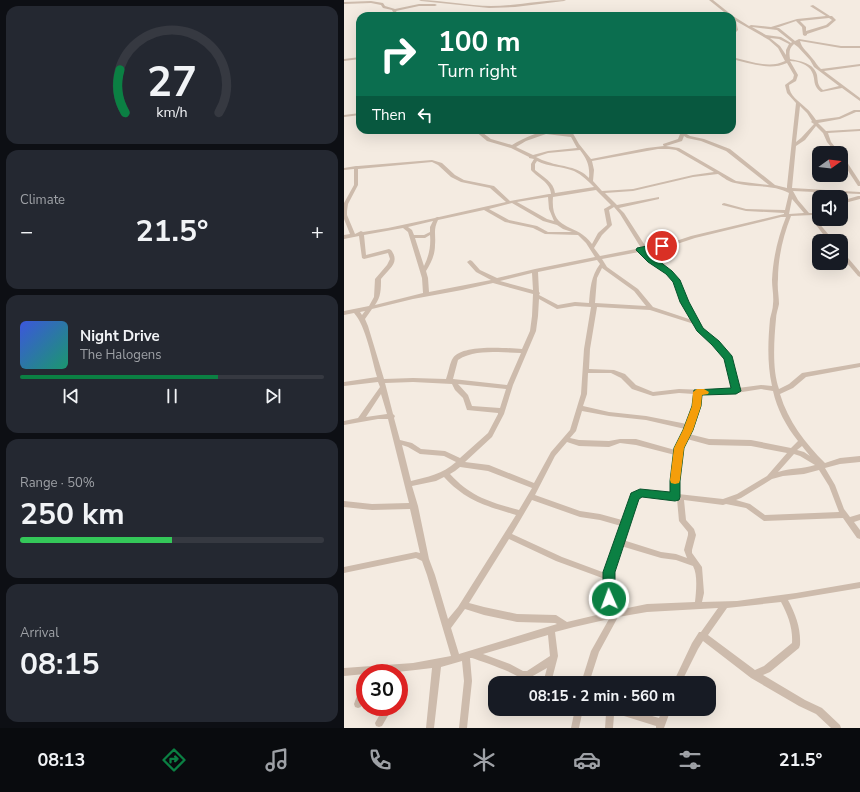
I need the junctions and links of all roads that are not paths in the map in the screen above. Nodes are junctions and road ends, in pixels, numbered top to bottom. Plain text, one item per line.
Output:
1 (422, 0) edge
2 (564, 0) edge
3 (711, 0) edge
4 (344, 3) edge
5 (449, 4) junction
6 (812, 6) dead end
7 (394, 10) joint
8 (726, 12) edge
9 (831, 17) junction
10 (736, 19) edge
11 (797, 20) junction
12 (749, 26) junction
13 (772, 28) junction
14 (805, 33) junction
15 (766, 36) junction
16 (795, 42) junction
17 (860, 47) edge
18 (356, 58) edge
19 (736, 59) edge
20 (344, 60) edge
21 (788, 60) junction
22 (860, 65) edge
23 (821, 70) junction
24 (842, 87) junction
25 (859, 98) edge
26 (798, 103) junction
27 (860, 111) edge
28 (356, 114) edge
29 (344, 116) edge
30 (815, 123) junction
31 (860, 130) edge
32 (825, 132) junction
33 (482, 134) edge
34 (541, 134) edge
35 (563, 134) edge
36 (682, 134) joint
37 (572, 136) joint
38 (794, 145) junction
39 (664, 146) junction
40 (832, 146) edge
41 (513, 147) junction
42 (582, 149) junction
43 (531, 157) junction
44 (536, 159) junction
45 (590, 160) junction
46 (356, 167) junction
47 (848, 167) edge
48 (344, 169) edge
49 (719, 173) junction
50 (591, 181) junction
51 (860, 184) edge
52 (774, 186) junction
53 (600, 190) junction
54 (790, 191) junction
55 (860, 193) edge
56 (552, 195) junction
57 (860, 197) edge
58 (657, 198) dead end
59 (848, 201) edge
60 (511, 202) junction
61 (724, 204) dead end
62 (616, 206) junction
63 (486, 209) junction
64 (787, 214) junction
65 (808, 214) junction
66 (812, 214) edge
67 (438, 218) junction
68 (559, 224) junction
69 (403, 226) junction
70 (819, 226) edge
71 (433, 232) junction
72 (361, 234) junction
73 (825, 234) edge
74 (353, 235) junction
75 (580, 235) junction
76 (344, 237) edge
77 (412, 237) junction
78 (592, 247) junction
79 (642, 250) junction
80 (600, 261) junction
81 (848, 261) edge
82 (470, 262) dead end
83 (423, 271) junction
84 (535, 271) junction
85 (860, 275) edge
86 (495, 280) junction
87 (426, 294) junction
88 (537, 294) junction
89 (549, 304) junction
90 (593, 305) junction
91 (372, 308) junction
92 (650, 308) junction
93 (536, 309) junction
94 (356, 311) junction
95 (344, 313) edge
96 (362, 319) junction
97 (696, 324) junction
98 (525, 351) junction
99 (860, 365) edge
100 (586, 371) junction
101 (451, 381) junction
102 (382, 382) junction
103 (344, 384) edge
104 (510, 387) junction
105 (736, 391) junction
106 (776, 391) junction
107 (697, 392) junction
108 (580, 408) junction
109 (502, 411) junction
110 (392, 416) junction
111 (360, 420) junction
112 (344, 423) edge
113 (689, 427) junction
114 (685, 436) junction
115 (567, 440) junction
116 (802, 441) junction
117 (398, 442) junction
118 (791, 451) junction
119 (678, 453) junction
120 (860, 459) edge
121 (460, 463) junction
122 (821, 466) junction
123 (446, 474) junction
124 (770, 477) junction
125 (409, 484) junction
126 (536, 487) junction
127 (531, 497) junction
128 (677, 497) junction
129 (727, 501) junction
130 (344, 504) edge
131 (414, 506) junction
132 (521, 513) junction
133 (860, 517) edge
134 (847, 518) junction
135 (625, 524) junction
136 (507, 535) junction
137 (860, 536) edge
138 (619, 542) junction
139 (425, 560) junction
140 (694, 563) junction
141 (344, 570) edge
142 (608, 577) junction
143 (860, 585) edge
144 (783, 598) junction
145 (464, 605) junction
146 (725, 605) junction
147 (698, 606) junction
148 (613, 615) junction
149 (447, 626) junction
150 (565, 626) junction
151 (551, 630) junction
152 (702, 635) junction
153 (469, 655) junction
154 (456, 659) junction
155 (553, 659) junction
156 (437, 663) junction
157 (408, 669) edge
158 (344, 672) edge
159 (356, 672) edge
160 (526, 675) joint
161 (754, 675) junction
162 (549, 676) edge
163 (587, 676) edge
164 (680, 676) edge
165 (383, 716) edge
166 (578, 716) edge
167 (609, 716) edge
168 (627, 716) edge
169 (665, 716) edge
170 (379, 723) dead end
171 (661, 726) edge
172 (430, 728) edge
173 (463, 728) edge
174 (575, 728) edge
175 (609, 728) edge
176 (837, 728) edge

1 - 5 street
2 - 5 street
3 - 8 street
4 - 7 street
5 - 7 street
6 - 9 street
9 - 11 street
9 - 14 street
10 - 12 street
11 - 13 street
11 - 14 street
12 - 13 street
12 - 15 street
13 - 16 street
14 - 16 street
15 - 16 street
15 - 21 street
16 - 17 street
16 - 21 street
16 - 23 street
18 - 20 street
19 - 21 street
21 - 24 street
21 - 26 street
22 - 23 street
23 - 24 street
24 - 25 street
26 - 30 street
26 - 38 street
27 - 30 street
28 - 29 street
30 - 32 street
30 - 38 street
31 - 32 street
32 - 40 street
33 - 41 street
34 - 41 street
35 - 37 street
36 - 39 street
36 - 52 street
37 - 42 street
38 - 54 street
39 - 45 street
39 - 49 street
41 - 43 street
42 - 43 street
42 - 45 street
43 - 44 street
44 - 50 street
44 - 56 street
45 - 50 street
46 - 48 street
46 - 60 street
46 - 74 street
47 - 51 street
49 - 52 street
49 - 53 street
50 - 53 street
52 - 54 street
53 - 56 street
53 - 62 street
54 - 55 street
54 - 64 street
54 - 65 street
56 - 60 street
56 - 68 street
57 - 59 street
58 - 62 street
60 - 63 street
60 - 68 street
61 - 64 street
62 - 78 street
62 - 79 street
63 - 67 street
63 - 75 street
64 - 65 street
64 - 79 street
64 - 106 street
65 - 66 street
67 - 69 street
67 - 71 street
68 - 75 street
69 - 72 street
69 - 77 street
70 - 73 street
71 - 77 street
71 - 83 street
72 - 74 street
72 - 91 street
74 - 76 street
75 - 78 street
77 - 83 street
78 - 80 street
79 - 80 street
79 - 97 street
80 - 84 street
80 - 90 street
80 - 92 street
81 - 85 street
82 - 86 street
83 - 87 street
84 - 86 street
84 - 88 street
86 - 87 street
86 - 88 street
87 - 91 street
88 - 89 street
88 - 93 street
89 - 90 street
89 - 93 street
90 - 92 street
90 - 100 street
91 - 94 street
91 - 96 street
92 - 97 street
93 - 98 street
94 - 95 street
94 - 96 street
96 - 102 street
97 - 105 street
98 - 101 street
98 - 104 street
99 - 106 street
100 - 107 street
100 - 108 street
101 - 102 street
101 - 104 street
101 - 109 street
102 - 103 street
102 - 110 street
102 - 111 street
104 - 109 street
105 - 106 street
105 - 107 street
106 - 116 street
107 - 113 street
108 - 113 street
108 - 115 street
109 - 121 street
110 - 111 street
110 - 117 street
111 - 112 street
113 - 114 street
114 - 118 street
114 - 119 street
115 - 119 street
115 - 126 street
116 - 118 street
116 - 122 street
117 - 121 street
117 - 125 street
118 - 122 street
118 - 124 street
119 - 128 street
120 - 122 street
121 - 123 street
121 - 126 street
122 - 124 street
122 - 134 street
123 - 125 street
123 - 132 street
124 - 129 street
125 - 131 street
126 - 127 street
127 - 132 street
127 - 135 street
128 - 129 street
128 - 135 street
128 - 140 street
129 - 134 street
130 - 131 street
131 - 139 street
132 - 136 street
133 - 134 street
134 - 137 street
135 - 138 street
136 - 142 street
136 - 145 street
138 - 140 street
138 - 142 street
139 - 141 street
139 - 149 street
140 - 147 street
142 - 148 street
143 - 144 street
144 - 146 street
144 - 161 street
145 - 149 street
145 - 150 street
146 - 147 street
146 - 152 street
147 - 148 street
148 - 150 street
148 - 163 street
149 - 154 street
150 - 151 street
151 - 153 street
151 - 155 street
152 - 161 street
152 - 164 street
153 - 154 street
153 - 160 street
153 - 173 street
154 - 156 street
155 - 160 street
155 - 162 street
156 - 157 street
156 - 172 street
158 - 159 street
161 - 176 street
165 - 170 street
166 - 174 street
167 - 175 street
168 - 171 street
169 - 171 street

